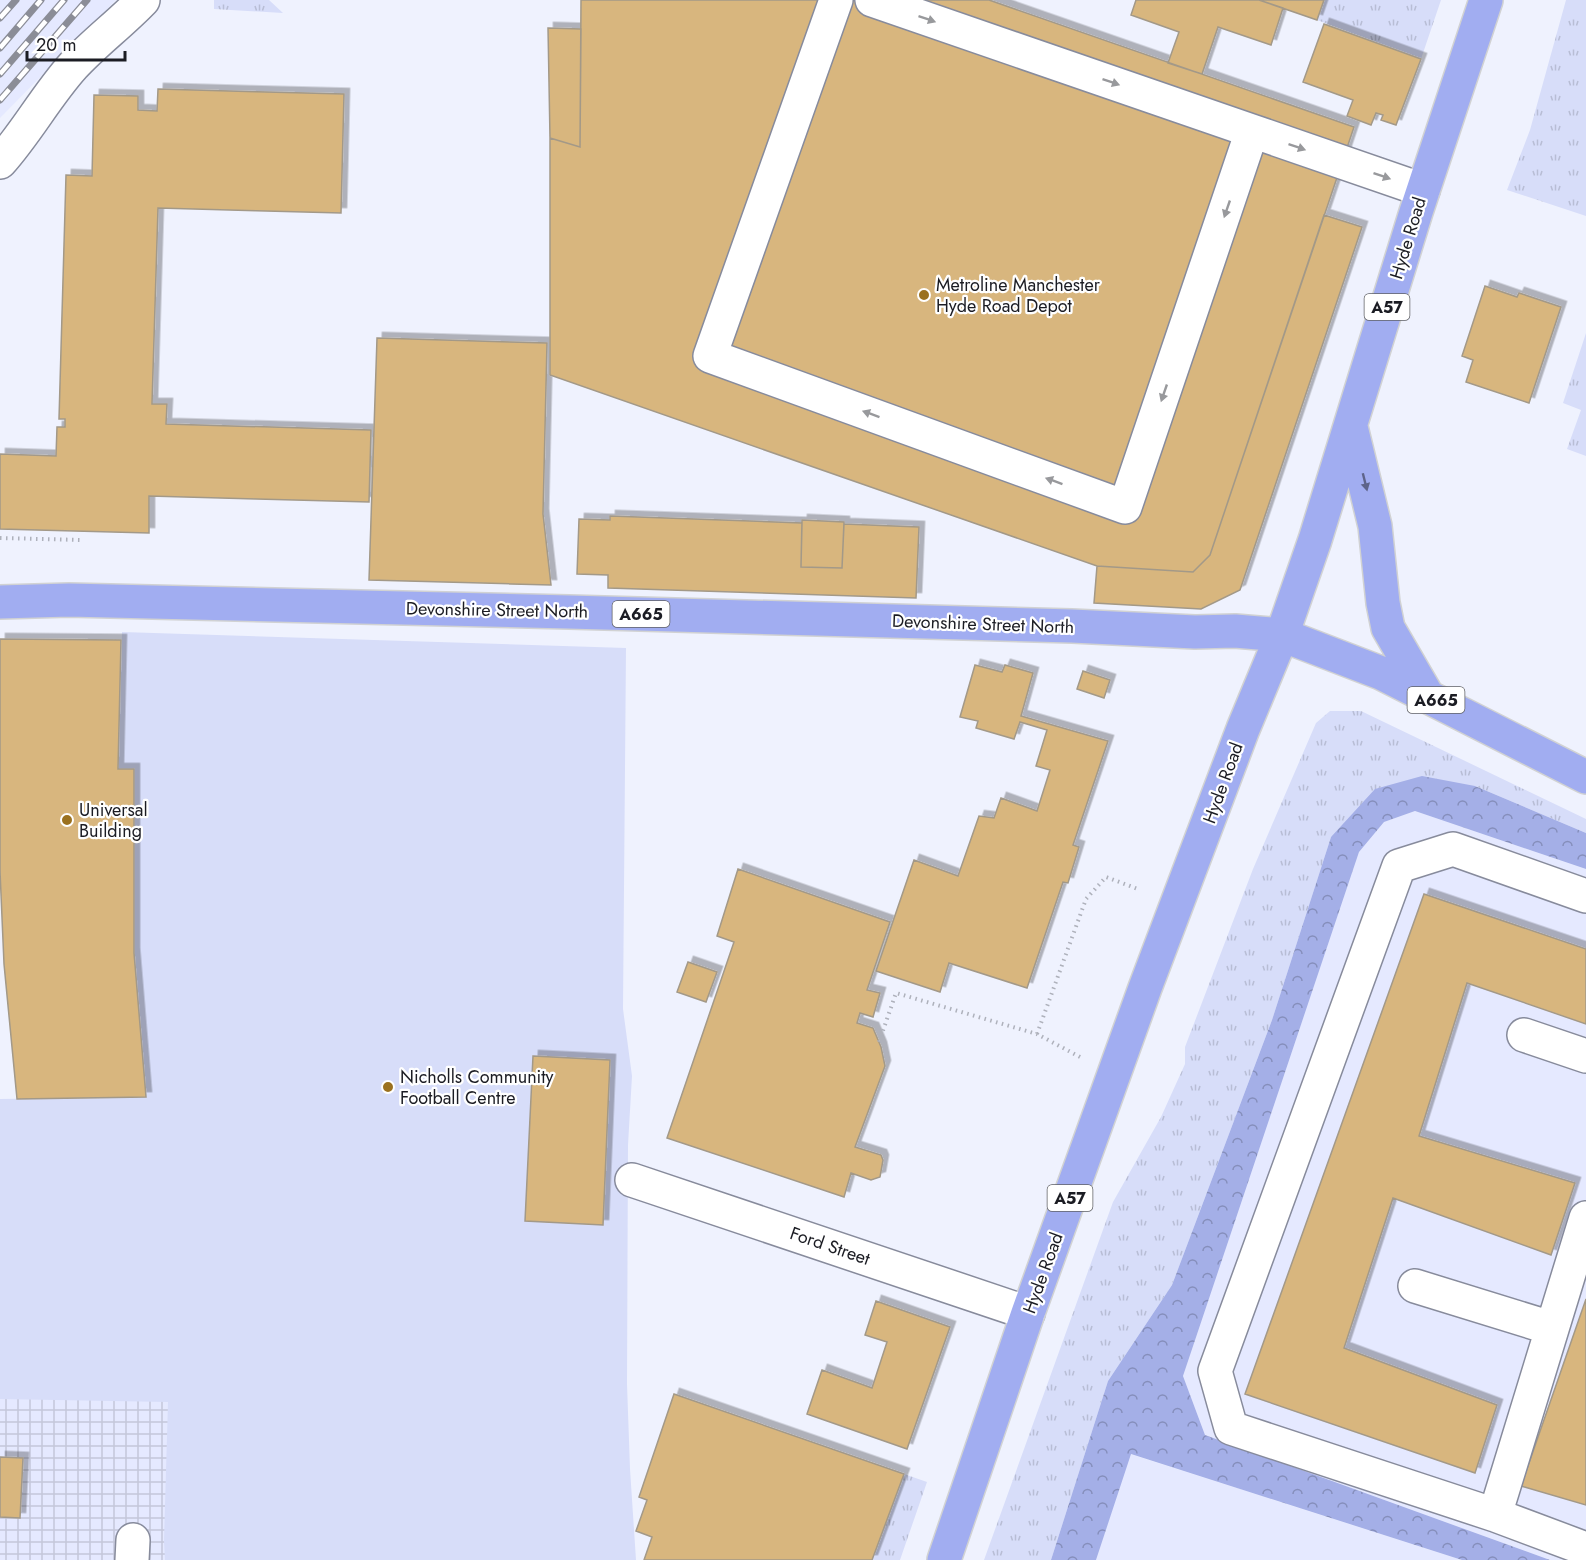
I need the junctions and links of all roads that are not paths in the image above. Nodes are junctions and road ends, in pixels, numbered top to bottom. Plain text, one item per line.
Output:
1 (143, 0) edge
2 (836, 0) edge
3 (872, 0) edge
4 (1486, 0) edge
5 (1249, 142) junction
6 (0, 162) edge
7 (1420, 201) junction
8 (1351, 425) junction
9 (0, 602) edge
10 (1282, 635) junction
11 (1427, 695) junction
12 (1586, 777) edge
13 (1586, 896) edge
14 (1524, 1035) dead end
15 (1586, 1056) edge
16 (632, 1179) dead end
17 (1586, 1218) edge
18 (1415, 1286) dead end
19 (1029, 1313) junction
20 (1551, 1328) junction
21 (1495, 1515) junction
22 (1586, 1549) edge
23 (944, 1560) edge

1 - 6 street
5 -> 2 street
3 -> 5 street
4 - 7 highway, Hyde Road / A57
5 - 7 street
7 - 8 highway, Hyde Road / A57
8 - 10 highway, Hyde Road / A57
8 -> 11 highway
9 - 10 highway, Devonshire Street North / A665
10 - 11 highway, A665
10 - 19 highway, Hyde Road / A57
11 - 12 highway, A665
13 - 21 street
14 - 15 street
16 - 19 street, Ford Street
17 - 20 street
18 - 20 street
19 - 23 highway, Hyde Road / A57
20 - 21 street
21 - 22 street

